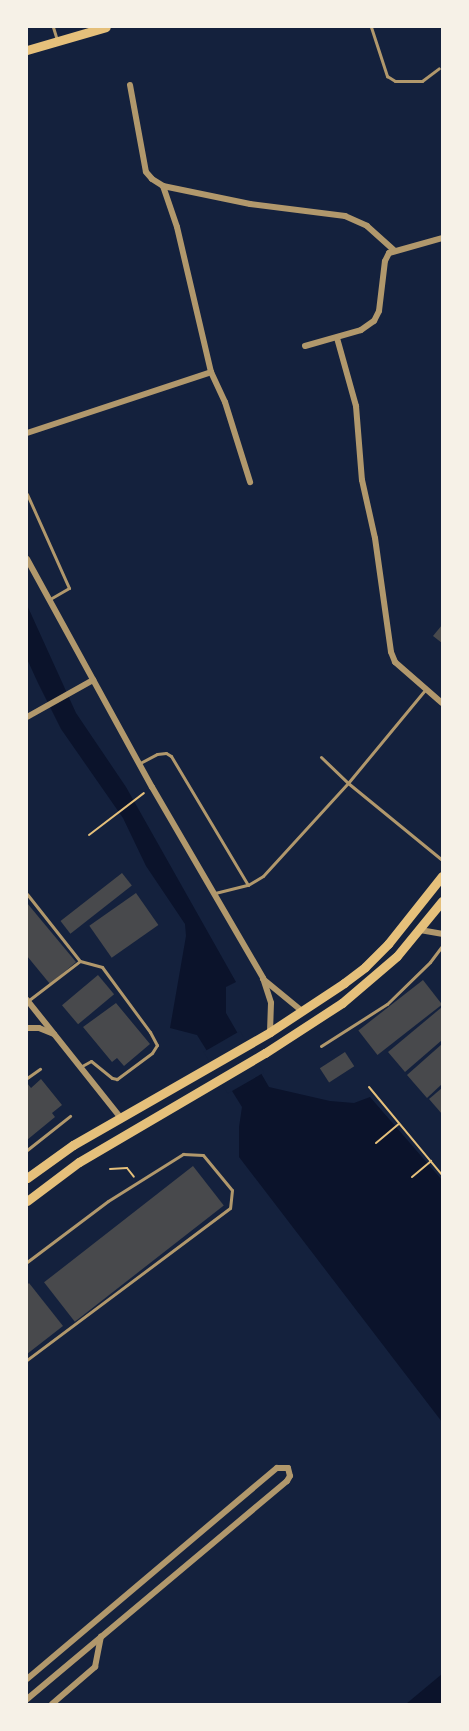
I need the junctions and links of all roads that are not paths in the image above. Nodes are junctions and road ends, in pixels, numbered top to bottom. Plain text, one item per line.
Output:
1 (53, 27) edge
2 (371, 27) edge
3 (101, 28) edge
4 (57, 41) junction
5 (27, 50) edge
6 (439, 68) dead end
7 (130, 85) dead end
8 (163, 186) junction
9 (442, 238) edge
10 (394, 250) junction
11 (337, 338) junction
12 (305, 346) dead end
13 (211, 372) junction
14 (27, 433) edge
15 (250, 482) dead end
16 (27, 494) edge
17 (27, 559) edge
18 (49, 600) junction
19 (93, 680) junction
20 (426, 689) junction
21 (442, 703) edge
22 (27, 717) edge
23 (321, 757) dead end
24 (139, 764) junction
25 (348, 783) junction
26 (442, 860) edge
27 (442, 876) edge
28 (248, 885) junction
29 (215, 893) junction
30 (27, 894) edge
31 (442, 902) edge
32 (420, 930) junction
33 (442, 934) edge
34 (442, 946) edge
35 (80, 962) junction
36 (263, 978) junction
37 (27, 1000) edge
38 (302, 1011) junction
39 (27, 1028) edge
40 (270, 1032) junction
41 (54, 1034) junction
42 (321, 1046) dead end
43 (80, 1067) junction
44 (40, 1069) dead end
45 (27, 1078) edge
46 (70, 1116) dead end
47 (120, 1117) junction
48 (27, 1150) edge
49 (27, 1178) edge
50 (27, 1201) edge
51 (27, 1262) edge
52 (27, 1360) edge
53 (101, 1637) junction
54 (27, 1679) edge
55 (27, 1699) edge
56 (52, 1704) edge

1 - 4 lane
2 - 6 lane
3 - 4 main road
4 - 5 main road
7 - 8 street
8 - 10 street
8 - 13 street
9 - 10 street
10 - 11 street
11 - 12 street
11 - 20 street
13 - 14 street
13 - 15 street
16 - 18 lane
17 - 18 street
18 - 19 street
19 - 22 street
19 - 24 street
20 - 21 street
20 - 25 lane
23 - 25 lane
24 - 28 lane
24 - 29 street
25 - 26 lane
25 - 28 lane
27 - 38 main road
28 - 29 lane
29 - 36 street
30 - 35 lane
31 - 32 main road
32 - 33 street
32 - 50 main road
34 - 42 lane
35 - 37 lane
35 - 43 lane
36 - 38 street
36 - 40 street
37 - 41 street
38 - 40 main road
39 - 41 street
40 - 47 main road
41 - 43 street
43 - 47 street
44 - 45 lane
46 - 48 lane
47 - 49 main road
51 - 52 lane
53 - 54 street
53 - 55 street
53 - 56 street

